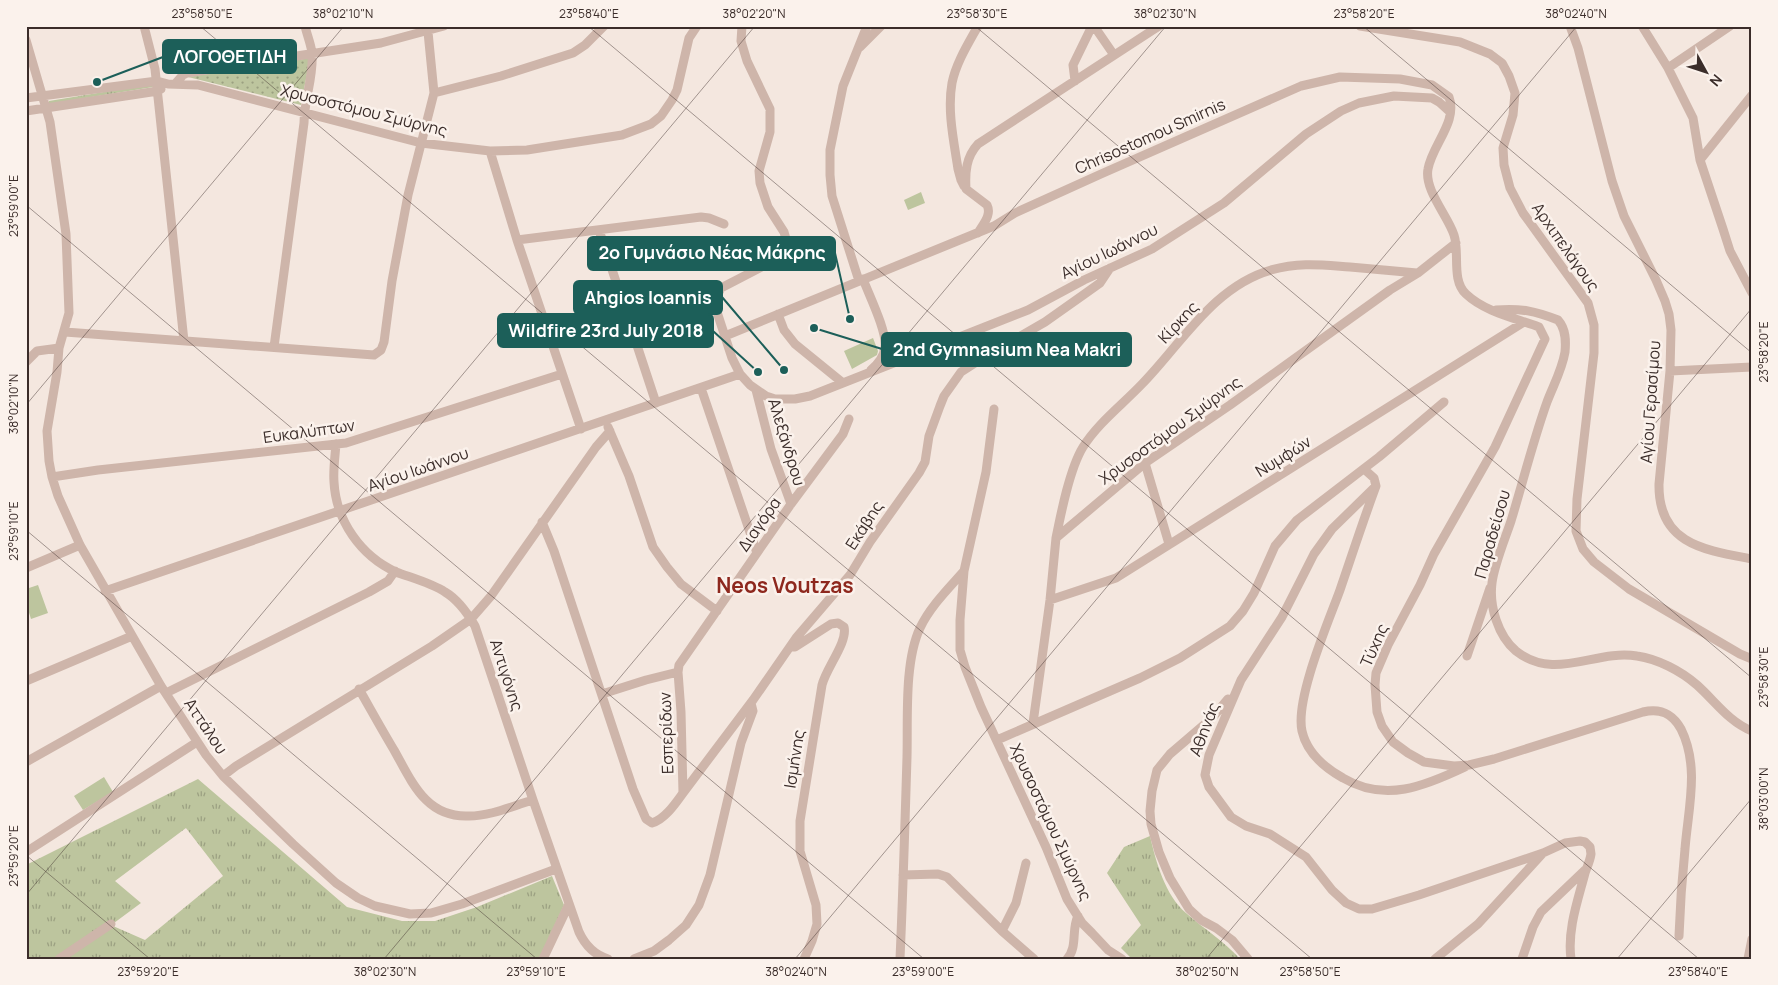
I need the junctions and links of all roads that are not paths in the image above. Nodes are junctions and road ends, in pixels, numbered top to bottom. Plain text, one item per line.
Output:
1 (144, 26) edge
2 (305, 26) edge
3 (444, 26) edge
4 (604, 26) edge
5 (697, 26) edge
6 (742, 26) edge
7 (867, 26) edge
8 (881, 26) edge
9 (978, 26) edge
10 (1093, 26) edge
11 (1159, 26) edge
12 (1360, 26) edge
13 (1570, 26) edge
14 (1642, 26) edge
15 (1730, 26) edge
16 (428, 32) junction
17 (26, 40) edge
18 (857, 49) junction
19 (312, 53) junction
20 (1114, 55) junction
21 (1668, 68) junction
22 (157, 81) junction
23 (1075, 81) junction
24 (172, 84) junction
25 (158, 92) junction
26 (434, 93) junction
27 (43, 96) junction
28 (1752, 96) edge
29 (26, 98) edge
30 (46, 108) junction
31 (26, 111) edge
32 (304, 111) junction
33 (1450, 112) junction
34 (421, 142) junction
35 (490, 152) junction
36 (1700, 160) junction
37 (966, 189) junction
38 (724, 224) dead end
39 (599, 230) junction
40 (978, 233) junction
41 (517, 240) junction
42 (1456, 243) junction
43 (1110, 268) junction
44 (1418, 273) junction
45 (861, 280) junction
46 (1752, 293) edge
47 (1493, 311) junction
48 (778, 314) junction
49 (1524, 322) junction
50 (65, 332) junction
51 (725, 336) junction
52 (184, 340) junction
53 (59, 348) junction
54 (274, 348) junction
55 (26, 362) edge
56 (1752, 367) edge
57 (1670, 371) junction
58 (869, 372) junction
59 (562, 374) junction
60 (740, 374) junction
61 (843, 383) junction
62 (701, 388) junction
63 (756, 390) junction
64 (1444, 402) dead end
65 (656, 403) junction
66 (994, 409) dead end
67 (849, 419) dead end
68 (606, 421) junction
69 (581, 429) junction
70 (610, 431) junction
71 (336, 444) junction
72 (1145, 463) junction
73 (1364, 469) junction
74 (52, 477) junction
75 (1376, 486) junction
76 (791, 504) junction
77 (340, 512) junction
78 (542, 522) junction
79 (1056, 538) junction
80 (1169, 544) junction
81 (80, 545) junction
82 (757, 553) junction
83 (1752, 559) edge
84 (26, 568) edge
85 (964, 571) junction
86 (395, 572) junction
87 (1492, 582) junction
88 (105, 591) junction
89 (1050, 600) junction
90 (717, 611) junction
91 (471, 619) junction
92 (132, 636) junction
93 (790, 648) junction
94 (1467, 656) dead end
95 (1752, 659) edge
96 (678, 672) junction
97 (26, 682) edge
98 (360, 689) junction
99 (163, 690) junction
100 (1236, 691) junction
101 (602, 694) junction
102 (750, 703) junction
103 (1033, 723) junction
104 (1752, 731) edge
105 (997, 740) junction
106 (197, 742) junction
107 (26, 762) edge
108 (1469, 765) junction
109 (223, 776) junction
110 (683, 793) junction
111 (533, 800) junction
112 (26, 852) edge
113 (1543, 853) junction
114 (1026, 863) dead end
115 (1587, 868) junction
116 (556, 869) junction
117 (903, 875) junction
118 (569, 904) junction
119 (1078, 916) junction
120 (111, 924) dead end
121 (1002, 931) junction
122 (1679, 936) dead end
123 (1752, 940) edge
124 (59, 959) edge
125 (544, 959) edge
126 (608, 959) edge
127 (634, 959) edge
128 (804, 959) edge
129 (900, 959) edge
130 (1034, 959) edge
131 (1067, 959) edge
132 (1122, 959) edge
133 (1248, 959) edge
134 (1435, 959) edge
135 (1522, 959) edge
136 (1571, 959) edge
137 (1748, 959) edge

1 - 22 street
2 - 19 street
3 - 16 street
4 - 26 street
5 - 35 street, Χρυσοστόμου Σμύρνης
6 - 51 street
7 - 18 street
8 - 18 street
9 - 37 street
10 - 20 street
10 - 23 street
11 - 20 street
12 - 95 street, Αρχιπελάγους
13 - 57 street, Αγίου Γερασίμου
14 - 21 street
15 - 21 street
16 - 19 street
16 - 26 street
17 - 27 street, Αττάλου
18 - 45 street
19 - 24 street
19 - 32 street
20 - 23 street
21 - 36 street
22 - 24 street, Χρυσοστόμου Σμύρνης
22 - 25 street
22 - 27 street, Χρυσοστόμου Σμύρνης
23 - 37 street
24 - 25 street
24 - 32 street, Χρυσοστόμου Σμύρνης
25 - 30 street
25 - 52 street
26 - 34 street
27 - 29 street, Χρυσοστόμου Σμύρνης
27 - 30 street, Αττάλου
28 - 36 street
30 - 31 street
30 - 50 street, Αττάλου
32 - 34 street, Χρυσοστόμου Σμύρνης
32 - 54 street
33 - 40 street, Chrisostomou Smirnis
33 - 42 street
33 - 43 street, Αγίου Ιωάννου
34 - 35 street, Χρυσοστόμου Σμύρνης
34 - 54 street
35 - 41 street
36 - 46 street
37 - 40 street
38 - 39 street
39 - 41 street
39 - 65 street
40 - 45 street, Chrisostomou Smirnis
41 - 59 street
42 - 44 street, Χρυσοστόμου Σμύρνης
42 - 47 street, Τύχης
43 - 58 street, Αγίου Ιωάννου
43 - 93 street, Εκάβης
44 - 72 street, Χρυσοστόμου Σμύρνης
44 - 79 street, Κίρκης
45 - 48 street, Chrisostomou Smirnis
45 - 58 street
47 - 49 street, Τύχης
47 - 87 street, Παραδείσου
48 - 51 street, Chrisostomou Smirnis
48 - 61 street
49 - 80 street, Νυμφών
49 - 108 street, Τύχης
50 - 52 street
50 - 53 street, Αττάλου
51 - 60 street
52 - 54 street
53 - 55 street
53 - 74 street, Αττάλου
56 - 57 street
57 - 83 street, Αγίου Γερασίμου
58 - 61 street, Αγίου Ιωάννου
59 - 69 street
59 - 71 street, Ευκαλύπτων
60 - 62 street, Αγίου Ιωάννου
60 - 63 street
61 - 63 street, Αγίου Ιωάννου
62 - 65 street, Αγίου Ιωάννου
62 - 82 street
63 - 76 street, Αλεξάνδρου
64 - 73 street
65 - 68 street, Αγίου Ιωάννου
66 - 85 street, Χρυσοστόμου Σμύρνης
67 - 76 street, Διαγόρα
68 - 69 street, Αγίου Ιωάννου
68 - 70 street
69 - 77 street, Αγίου Ιωάννου
70 - 78 street
70 - 90 street
71 - 74 street, Ευκαλύπτων
71 - 77 street, Αντιγόνης
72 - 79 street, Χρυσοστόμου Σμύρνης
72 - 80 street
73 - 75 street
73 - 103 street
74 - 81 street, Αττάλου
75 - 100 street, Αθηνάς
75 - 108 street
76 - 82 street, Διαγόρα
77 - 86 street, Αντιγόνης
77 - 88 street, Αγίου Ιωάννου
78 - 91 street
78 - 101 street
79 - 89 street, Χρυσοστόμου Σμύρνης
80 - 89 street, Νυμφών
81 - 84 street
81 - 88 street, Αττάλου
82 - 90 street, Διαγόρα
85 - 105 street, Χρυσοστόμου Σμύρνης
85 - 117 street
86 - 91 street, Αντιγόνης
86 - 99 street
87 - 94 street
87 - 104 street, Παραδείσου
88 - 92 street, Αττάλου
89 - 103 street, Χρυσοστόμου Σμύρνης
90 - 96 street, Διαγόρα
91 - 98 street
91 - 111 street, Αντιγόνης
92 - 97 street
92 - 99 street, Αττάλου
93 - 102 street, Εκάβης
93 - 128 street, Ισμήνης
96 - 101 street
96 - 110 street, Εσπερίδων
98 - 109 street
98 - 111 street
99 - 106 street, Αττάλου
99 - 107 street
100 - 113 street, Αθηνάς
100 - 133 street
101 - 110 street, Εκάβης
102 - 110 street, Εκάβης
102 - 127 street
103 - 105 street
105 - 119 street, Χρυσοστόμου Σμύρνης
106 - 109 street, Αττάλου
106 - 112 street
108 - 122 street, Τύχης
109 - 116 street, Αττάλου
111 - 116 street, Αντιγόνης
113 - 115 street, Αθηνάς
113 - 134 street
114 - 121 street
115 - 135 street
115 - 136 street
116 - 118 street, Αντιγόνης
117 - 121 street
117 - 129 street
118 - 125 street
118 - 126 street, Αντιγόνης
119 - 131 street
119 - 132 street, Χρυσοστόμου Σμύρνης
120 - 124 street
121 - 130 street
123 - 137 street

